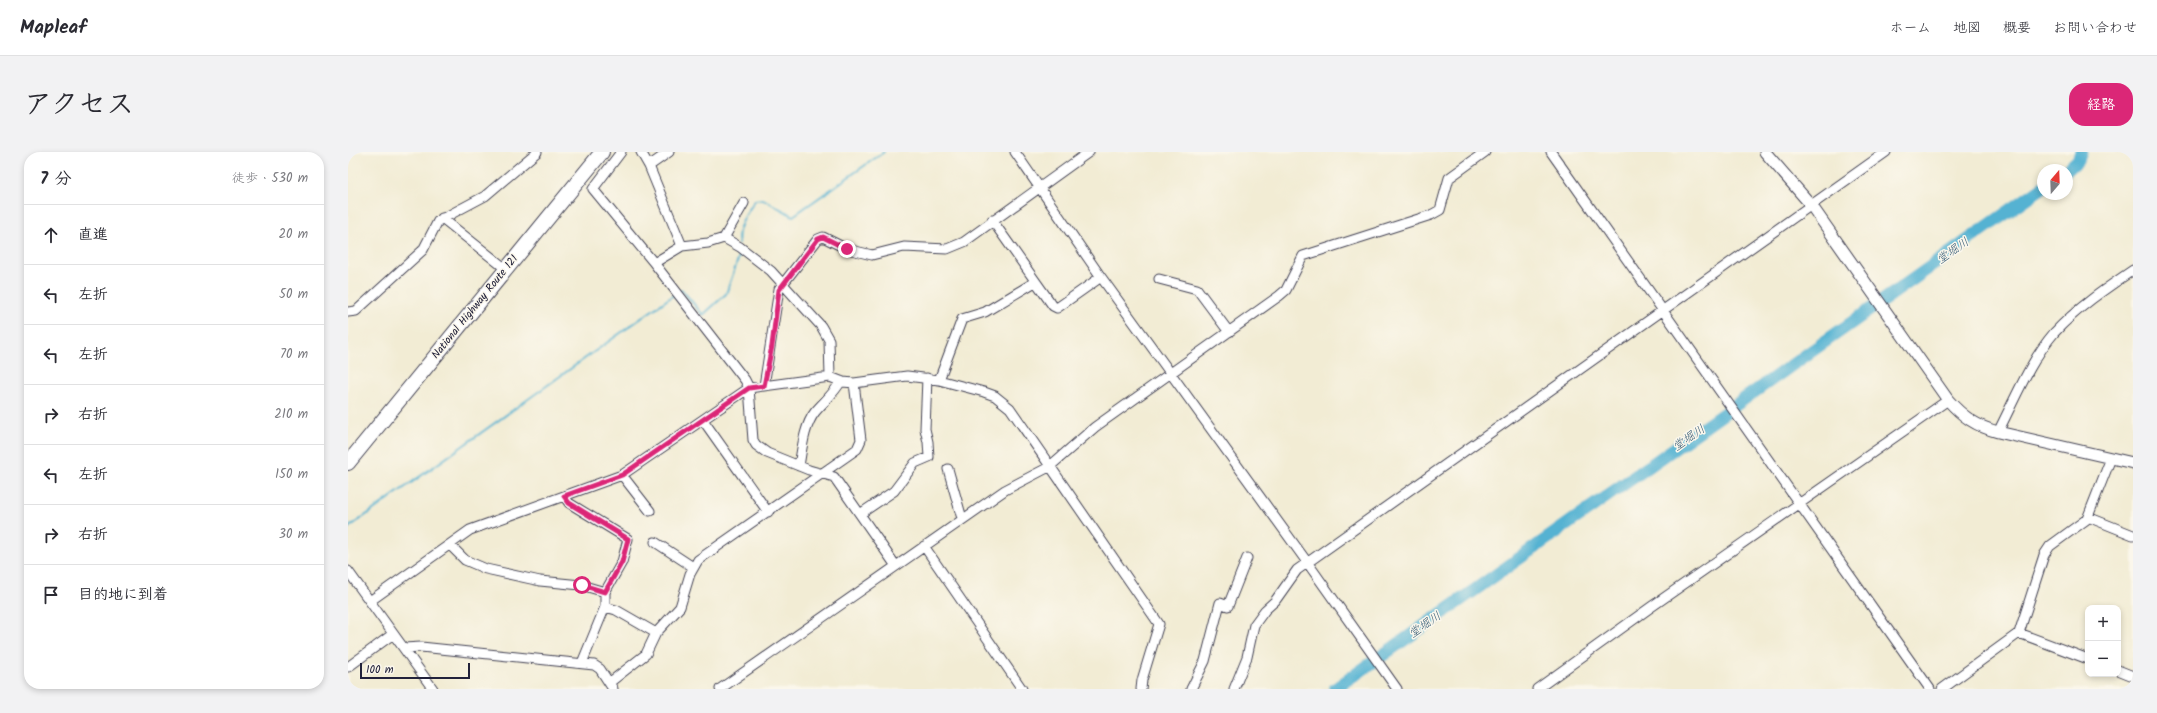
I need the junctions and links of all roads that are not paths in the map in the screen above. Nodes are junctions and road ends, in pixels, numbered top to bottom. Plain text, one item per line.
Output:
1 (537, 152) edge
2 (602, 152) edge
3 (621, 152) edge
4 (641, 152) edge
5 (669, 152) edge
6 (1014, 152) edge
7 (1089, 152) edge
8 (1485, 152) edge
9 (1551, 152) edge
10 (1765, 152) edge
11 (1886, 152) edge
12 (649, 166) junction
13 (1039, 187) junction
14 (744, 203) dead end
15 (1811, 205) junction
16 (442, 218) junction
17 (992, 220) junction
18 (724, 238) junction
19 (682, 246) junction
20 (654, 262) junction
21 (506, 269) junction
22 (2133, 270) edge
23 (1100, 277) junction
24 (1159, 279) dead end
25 (1035, 282) junction
26 (784, 284) junction
27 (1663, 311) junction
28 (348, 312) edge
29 (1229, 332) junction
30 (1172, 373) junction
31 (830, 377) junction
32 (927, 378) junction
33 (939, 380) junction
34 (841, 381) junction
35 (854, 382) junction
36 (764, 386) junction
37 (749, 388) junction
38 (1948, 400) junction
39 (703, 420) junction
40 (1998, 432) junction
41 (2111, 458) junction
42 (348, 463) edge
43 (2133, 463) edge
44 (799, 466) junction
45 (1049, 467) junction
46 (948, 469) dead end
47 (825, 473) junction
48 (622, 475) junction
49 (564, 496) junction
50 (1800, 504) junction
51 (650, 511) dead end
52 (768, 512) junction
53 (860, 514) junction
54 (2088, 517) junction
55 (964, 518) junction
56 (2133, 536) edge
57 (655, 542) dead end
58 (450, 545) junction
59 (924, 546) junction
60 (1246, 558) dead end
61 (1308, 562) junction
62 (896, 566) junction
63 (693, 567) junction
64 (348, 571) edge
65 (605, 592) junction
66 (370, 601) junction
67 (605, 607) junction
68 (656, 633) junction
69 (2018, 633) junction
70 (393, 634) junction
71 (404, 648) junction
72 (2085, 658) edge
73 (582, 663) junction
74 (348, 667) edge
75 (2121, 671) edge
76 (2133, 676) edge
77 (611, 686) edge
78 (1139, 688) edge
79 (433, 689) edge
80 (720, 689) edge
81 (1022, 689) edge
82 (1191, 689) edge
83 (1234, 689) edge
84 (1397, 689) edge
85 (1537, 689) edge
86 (1930, 689) edge
87 (1942, 689) edge

1 - 16 street
2 - 21 highway, National Highway Route 121
3 - 20 street
4 - 12 street
5 - 12 street
6 - 13 street
7 - 13 street
8 - 29 street
9 - 27 street
10 - 15 street
11 - 15 street
12 - 19 street
13 - 17 street
13 - 23 street
14 - 18 street
15 - 27 street
15 - 38 street
16 - 21 street
16 - 28 street
17 - 25 street
17 - 26 street
18 - 19 street
18 - 26 street
19 - 20 street
20 - 37 street
21 - 42 highway, National Highway Route 121
22 - 40 street
23 - 25 street
23 - 30 street
24 - 29 street
25 - 33 street
26 - 31 street
26 - 36 street
27 - 50 street
27 - 61 street
29 - 30 street
30 - 45 street
30 - 61 street
31 - 34 street
31 - 36 street
32 - 33 street
32 - 35 street
32 - 53 street
33 - 45 street
34 - 35 street
34 - 44 street
35 - 47 street
36 - 37 street
37 - 39 street
37 - 44 street
38 - 40 street
38 - 50 street
39 - 48 street
39 - 52 street
40 - 41 street
41 - 43 street
41 - 54 street
44 - 47 street
45 - 55 street
45 - 78 street
46 - 55 street
47 - 52 street
47 - 53 street
48 - 49 street
48 - 51 street
49 - 58 street
49 - 65 street
50 - 85 street
50 - 86 street
52 - 63 street
53 - 62 street
54 - 56 street
54 - 69 street
55 - 59 street
57 - 63 street
58 - 65 street
58 - 66 street
59 - 62 street
59 - 81 street
60 - 82 street
61 - 83 street
61 - 84 street
62 - 80 street
63 - 68 street
64 - 66 street
65 - 67 street
66 - 70 street
67 - 68 street
67 - 73 street
68 - 77 street
69 - 72 street
69 - 87 street
70 - 71 street
70 - 74 street
71 - 73 street
71 - 79 street
73 - 77 street
75 - 76 street

